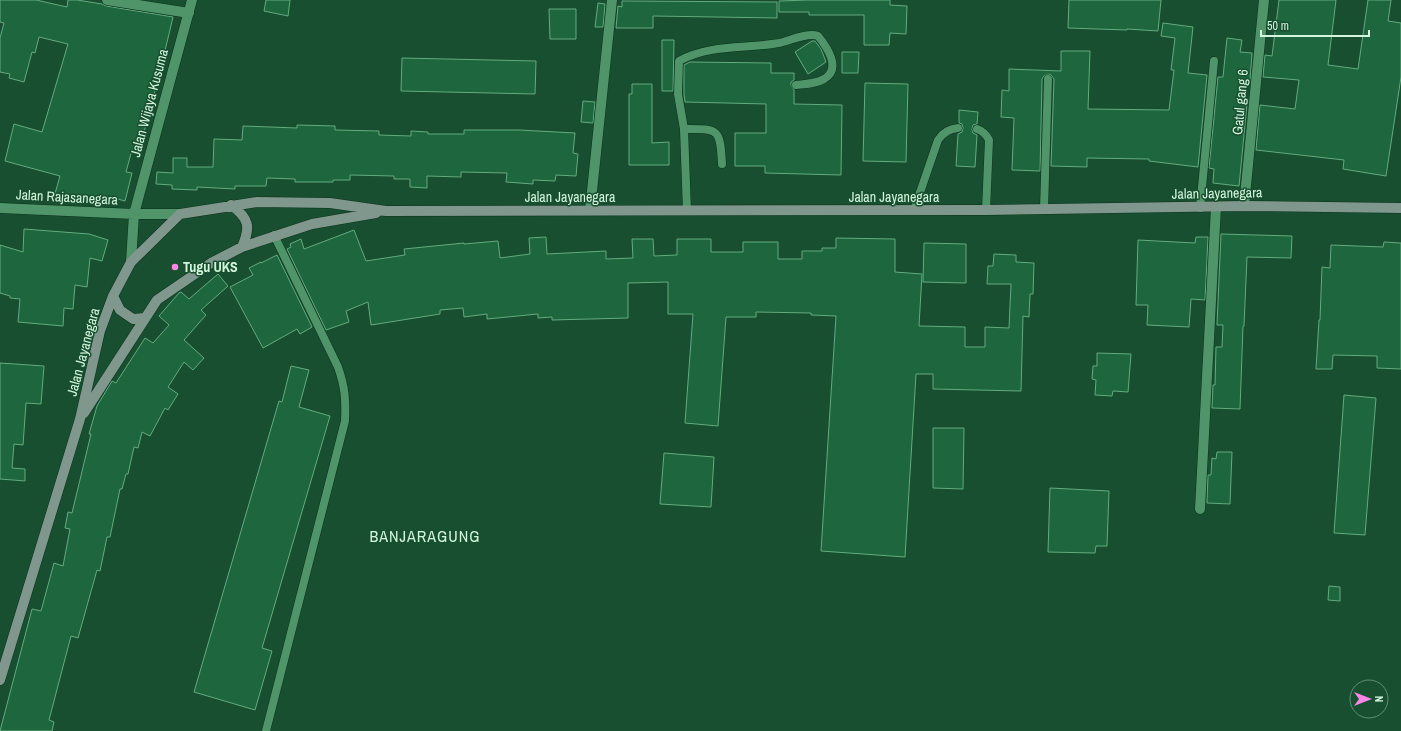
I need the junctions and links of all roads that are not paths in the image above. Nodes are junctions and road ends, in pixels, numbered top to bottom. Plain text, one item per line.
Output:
1 (107, 0) edge
2 (192, 0) edge
3 (612, 0) edge
4 (1264, 0) edge
5 (188, 13) junction
6 (1214, 61) dead end
7 (1048, 79) dead end
8 (796, 85) dead end
9 (684, 128) junction
10 (958, 128) dead end
11 (977, 128) dead end
12 (722, 164) dead end
13 (231, 205) junction
14 (1244, 206) junction
15 (1216, 207) junction
16 (0, 208) edge
17 (1200, 208) junction
18 (1401, 208) edge
19 (1044, 209) junction
20 (590, 210) junction
21 (914, 210) junction
22 (986, 210) junction
23 (386, 211) junction
24 (687, 211) junction
25 (134, 214) junction
26 (180, 214) junction
27 (274, 235) junction
28 (242, 247) junction
29 (131, 262) junction
30 (113, 296) junction
31 (145, 318) junction
32 (80, 419) junction
33 (1200, 509) dead end
34 (0, 680) edge
35 (266, 731) edge

1 - 5 street
2 - 5 street, Jalan Wijaya Kusuma
3 - 20 street
4 - 14 street, Gatul gang 6
5 - 25 street, Jalan Wijaya Kusuma
6 - 17 lane
7 - 19 lane
8 - 9 lane
9 - 12 lane
9 - 24 lane
10 - 21 lane
11 - 22 lane
13 - 23 main road, Jalan Jayanegara
13 - 26 main road, Jalan Jayanegara
13 - 28 main road
14 - 15 main road, Jalan Jayanegara
14 - 18 main road, Jalan Jayanegara
15 - 17 main road, Jalan Jayanegara
15 - 33 street
16 - 25 street, Jalan Rajasanegara
17 - 19 main road, Jalan Jayanegara
19 - 22 main road, Jalan Jayanegara
20 - 23 main road, Jalan Jayanegara
20 - 24 main road, Jalan Jayanegara
21 - 22 main road, Jalan Jayanegara
21 - 24 main road, Jalan Jayanegara
23 - 27 main road, Jalan Jayanegara
25 - 26 street, Jalan Rajasanegara
25 - 29 street, Jalan Wijaya Kusuma
26 - 29 main road, Jalan Jayanegara
27 - 28 main road, Jalan Jayanegara
27 - 35 lane
28 - 31 main road, Jalan Jayanegara
29 - 30 main road, Jalan Jayanegara
30 - 31 main road
30 - 32 main road, Jalan Jayanegara
31 - 32 main road, Jalan Jayanegara
32 - 34 main road, Jalan Jayanegara

